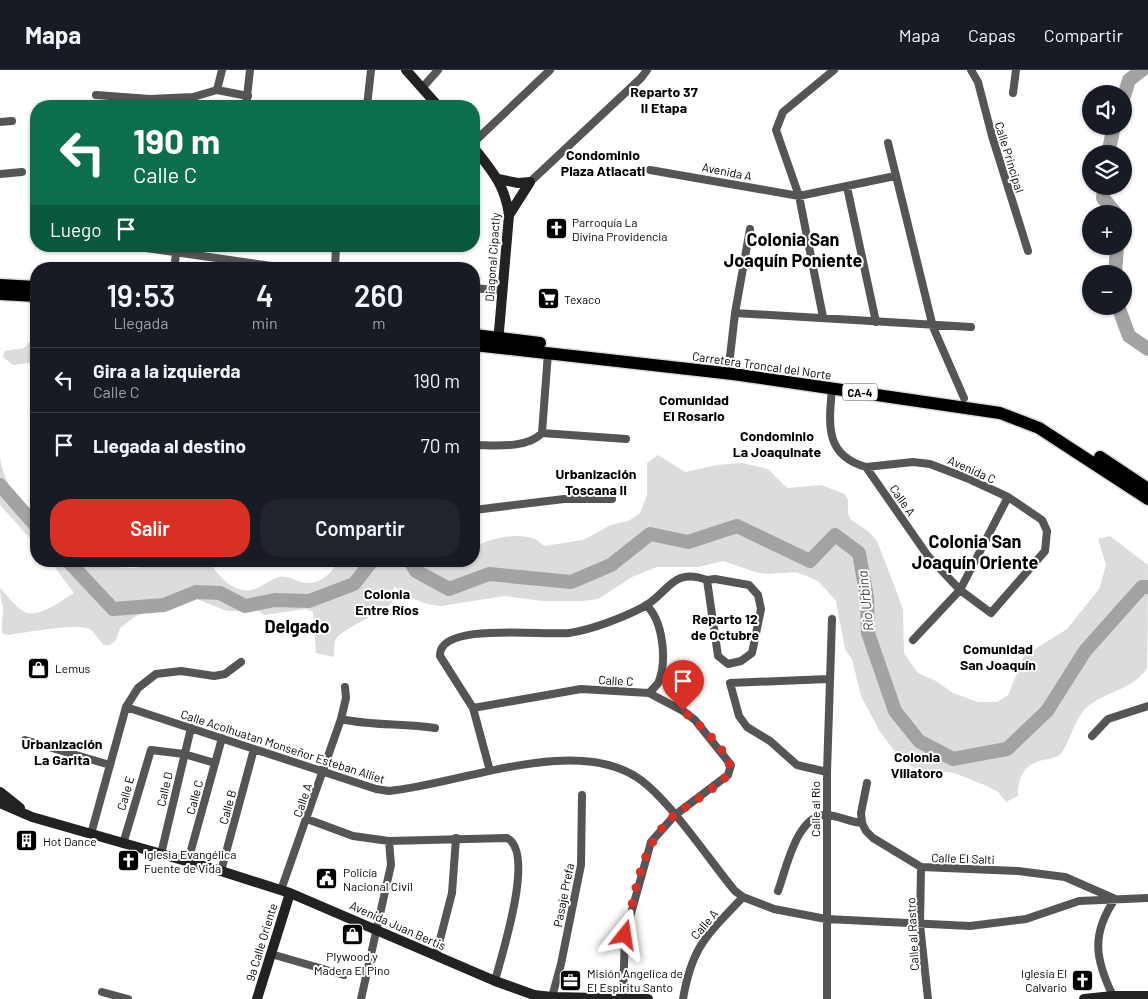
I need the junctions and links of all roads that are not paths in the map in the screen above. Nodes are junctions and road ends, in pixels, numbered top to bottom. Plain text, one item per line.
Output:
1 (222, 70) edge
2 (250, 70) edge
3 (371, 70) edge
4 (406, 70) edge
5 (438, 70) edge
6 (550, 70) edge
7 (647, 70) edge
8 (834, 70) edge
9 (971, 70) edge
10 (1016, 70) edge
11 (422, 88) junction
12 (217, 90) junction
13 (1012, 93) dead end
14 (96, 95) dead end
15 (248, 96) junction
16 (130, 100) edge
17 (176, 100) edge
18 (247, 100) edge
19 (368, 100) edge
20 (432, 100) edge
21 (12, 121) dead end
22 (0, 122) edge
23 (480, 136) edge
24 (888, 143) dead end
25 (480, 156) edge
26 (650, 170) dead end
27 (22, 172) dead end
28 (0, 174) edge
29 (895, 176) junction
30 (498, 179) junction
31 (530, 182) junction
32 (847, 187) junction
33 (800, 196) junction
34 (509, 215) junction
35 (750, 229) dead end
36 (1028, 251) dead end
37 (165, 252) edge
38 (176, 254) junction
39 (175, 262) edge
40 (238, 262) edge
41 (0, 285) edge
42 (30, 287) edge
43 (480, 289) edge
44 (503, 291) junction
45 (0, 294) edge
46 (30, 296) edge
47 (735, 313) junction
48 (823, 318) junction
49 (876, 322) junction
50 (932, 327) junction
51 (971, 328) dead end
52 (480, 338) edge
53 (498, 343) junction
54 (480, 344) edge
55 (548, 353) junction
56 (729, 370) junction
57 (832, 388) junction
58 (964, 398) junction
59 (542, 433) junction
60 (626, 439) dead end
61 (480, 445) edge
62 (866, 467) junction
63 (1148, 489) edge
64 (1008, 497) junction
65 (612, 499) dead end
66 (1148, 499) edge
67 (480, 509) edge
68 (707, 580) junction
69 (960, 590) junction
70 (646, 605) junction
71 (991, 613) joint
72 (832, 619) dead end
73 (913, 640) dead end
74 (241, 662) dead end
75 (828, 679) junction
76 (344, 687) dead end
77 (649, 693) junction
78 (1148, 706) edge
79 (126, 707) junction
80 (473, 708) junction
81 (341, 719) junction
82 (191, 728) junction
83 (435, 728) dead end
84 (1092, 736) dead end
85 (222, 738) junction
86 (25, 740) dead end
87 (254, 749) junction
88 (184, 754) junction
89 (215, 763) junction
90 (110, 765) junction
91 (490, 771) junction
92 (323, 772) junction
93 (826, 772) junction
94 (867, 782) dead end
95 (0, 792) edge
96 (582, 795) dead end
97 (0, 803) edge
98 (0, 811) edge
99 (827, 814) junction
100 (675, 815) junction
101 (32, 818) junction
102 (307, 819) junction
103 (862, 823) junction
104 (91, 834) junction
105 (456, 838) junction
106 (389, 841) junction
107 (123, 844) junction
108 (161, 854) junction
109 (188, 861) junction
110 (921, 867) junction
111 (221, 871) junction
112 (285, 891) junction
113 (778, 892) dead end
114 (743, 897) junction
115 (1148, 898) edge
116 (1115, 899) junction
117 (826, 919) junction
118 (920, 925) junction
119 (378, 929) junction
120 (271, 954) junction
121 (436, 955) junction
122 (344, 975) dead end
123 (494, 981) junction
124 (102, 992) dead end
125 (1113, 996) junction
126 (552, 997) junction
127 (623, 997) junction
128 (1148, 997) edge
129 (128, 999) edge
130 (257, 999) edge
131 (361, 999) edge
132 (648, 999) edge
133 (683, 999) edge
134 (827, 999) edge
135 (928, 999) edge
136 (1084, 999) edge

1 - 12 street
2 - 15 street
3 - 19 street
4 - 11 main road
5 - 11 street
6 - 23 street
7 - 31 street
8 - 33 street
9 - 36 street, Calle Principal
10 - 13 street
11 - 20 main road
12 - 15 street
12 - 17 street
14 - 16 street
15 - 18 street
21 - 22 street
24 - 29 street
25 - 30 main road, Diagonal Cipactly
26 - 33 street, Avenida A
27 - 28 street
29 - 32 street
29 - 50 street
30 - 31 main road
30 - 34 main road, Diagonal Cipactly
31 - 34 main road
32 - 33 street
32 - 49 street
33 - 48 street
34 - 44 main road, Diagonal Cipactly
35 - 47 street
37 - 38 street
38 - 39 street
38 - 40 street
41 - 42 main road
43 - 44 street
44 - 53 main road, Diagonal Cipactly
45 - 46 main road
47 - 48 street
47 - 56 street
48 - 49 street
49 - 50 street
50 - 51 street
50 - 58 street
52 - 53 main road, CA-4
53 - 54 main road, CA-4
53 - 55 main road, Carretera Troncal del Norte / CA-4
53 - 56 main road, Carretera Troncal del Norte / CA-4
55 - 56 main road, Carretera Troncal del Norte / CA-4
55 - 59 street
56 - 57 main road, Carretera Troncal del Norte / CA-4
56 - 58 main road, Carretera Troncal del Norte / CA-4
57 - 62 street, Calle A
57 - 66 main road, Carretera Troncal del Norte / CA-4
58 - 63 main road, Carretera Troncal del Norte / CA-4
59 - 60 street
59 - 61 street
62 - 64 street, Avenida C
62 - 69 street, Calle A
64 - 69 street
64 - 71 street, Avenida C
65 - 67 street
68 - 68 street
68 - 70 street
69 - 71 street, Calle A
69 - 73 street
70 - 77 street
70 - 80 street
72 - 75 street, Calle al Rio
74 - 79 street
75 - 93 street, Calle al Rio
75 - 93 street
76 - 81 street, Calle A
77 - 80 street, Calle C
77 - 100 street, Calle C
78 - 84 street
79 - 82 street, Calle Acolhuatan Monseñor Esteban Alliet
79 - 90 street
80 - 91 street
81 - 83 street
81 - 92 street, Calle A
82 - 85 street, Calle Acolhuatan Monseñor Esteban Alliet
82 - 88 street, Calle D
85 - 87 street, Calle Acolhuatan Monseñor Esteban Alliet
85 - 89 street, Calle C
86 - 90 street
87 - 92 street, Calle Acolhuatan Monseñor Esteban Alliet
87 - 111 street, Calle B
88 - 89 street
88 - 107 street, Calle E
88 - 108 street, Calle D
89 - 109 street, Calle C
90 - 104 street
91 - 92 street, Calle Acolhuatan Monseñor Esteban Alliet
91 - 100 street, Calle Acolhuatan Monseñor Esteban Alliet
92 - 102 street, Calle A
93 - 99 street, Calle al Rio
94 - 103 street
95 - 101 main road
96 - 126 street, Pasaje Prefa
97 - 101 main road, Avenida Juan Bertis
98 - 101 main road
99 - 103 street
99 - 113 street
99 - 117 street, Calle al Rio
100 - 114 street, Calle Acolhuatan Monseñor Esteban Alliet
100 - 127 street
101 - 104 main road, Avenida Juan Bertis
102 - 106 street
102 - 112 street, Calle A
103 - 110 street, Calle El Salti
104 - 107 main road, Avenida Juan Bertis
105 - 106 street
105 - 121 street
105 - 123 street
106 - 119 street
107 - 108 main road, Avenida Juan Bertis
108 - 109 main road, Avenida Juan Bertis
109 - 111 main road, Avenida Juan Bertis
110 - 116 street, Calle El Salti
110 - 118 street, Calle al Rastro
111 - 112 main road, Avenida Juan Bertis
112 - 119 main road, Avenida Juan Bertis
112 - 120 main road, 9a Calle Oriente
114 - 117 street, Calle Acolhuatan Monseñor Esteban Alliet
114 - 133 street, Calle A
115 - 116 street, Calle Acolhuatan Monseñor Esteban Alliet
116 - 118 street, Calle Acolhuatan Monseñor Esteban Alliet
116 - 125 street
117 - 118 street, Calle Acolhuatan Monseñor Esteban Alliet
117 - 134 street, Calle al Rio
118 - 135 street, Calle al Rastro
119 - 121 main road, Avenida Juan Bertis
119 - 131 street
120 - 122 street
120 - 130 main road, 9a Calle Oriente
121 - 123 main road, Avenida Juan Bertis
123 - 126 main road, Avenida Juan Bertis
124 - 129 street
125 - 128 main road
125 - 136 main road
126 - 127 main road, Avenida Juan Bertis
127 - 132 main road, Avenida Juan Bertis

